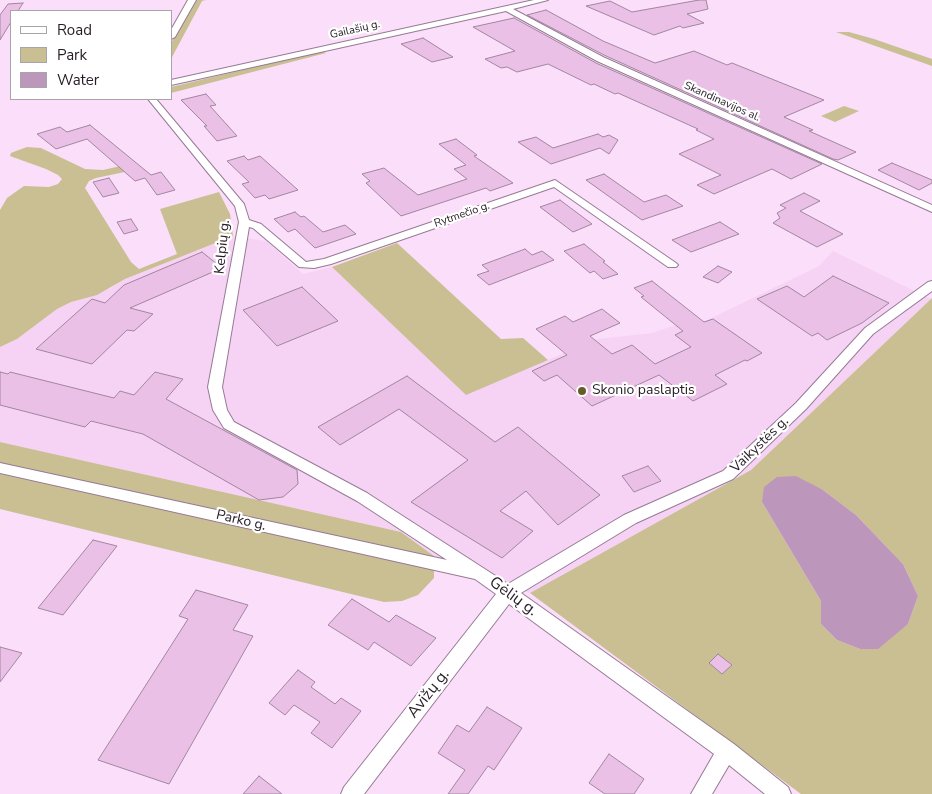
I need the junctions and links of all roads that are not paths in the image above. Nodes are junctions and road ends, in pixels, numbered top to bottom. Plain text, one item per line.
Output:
1 (192, 0) edge
2 (544, 0) edge
3 (506, 8) junction
4 (172, 20) edge
5 (181, 20) junction
6 (172, 35) edge
7 (172, 83) edge
8 (153, 100) edge
9 (932, 209) edge
10 (244, 222) junction
11 (672, 265) dead end
12 (932, 285) edge
13 (229, 425) joint
14 (0, 468) edge
15 (482, 575) junction
16 (507, 593) junction
17 (727, 751) junction
18 (351, 794) edge
19 (700, 794) edge
20 (781, 794) edge

1 - 5 street
2 - 3 street, Gailašių g.
3 - 7 street, Gailašių g.
3 - 9 street, Skandinavijos al.
4 - 5 street
5 - 6 street
8 - 10 street, Kelpių g.
10 - 11 street, Rytmečio g.
10 - 13 street, Kelpių g.
12 - 16 street, Vaikystės g.
13 - 15 street, Gėlių g.
14 - 15 street, Parko g.
15 - 16 street, Gėlių g.
16 - 17 street, Gėlių g.
16 - 18 street, Avižų g.
17 - 19 street
17 - 20 street, Gėlių g.

